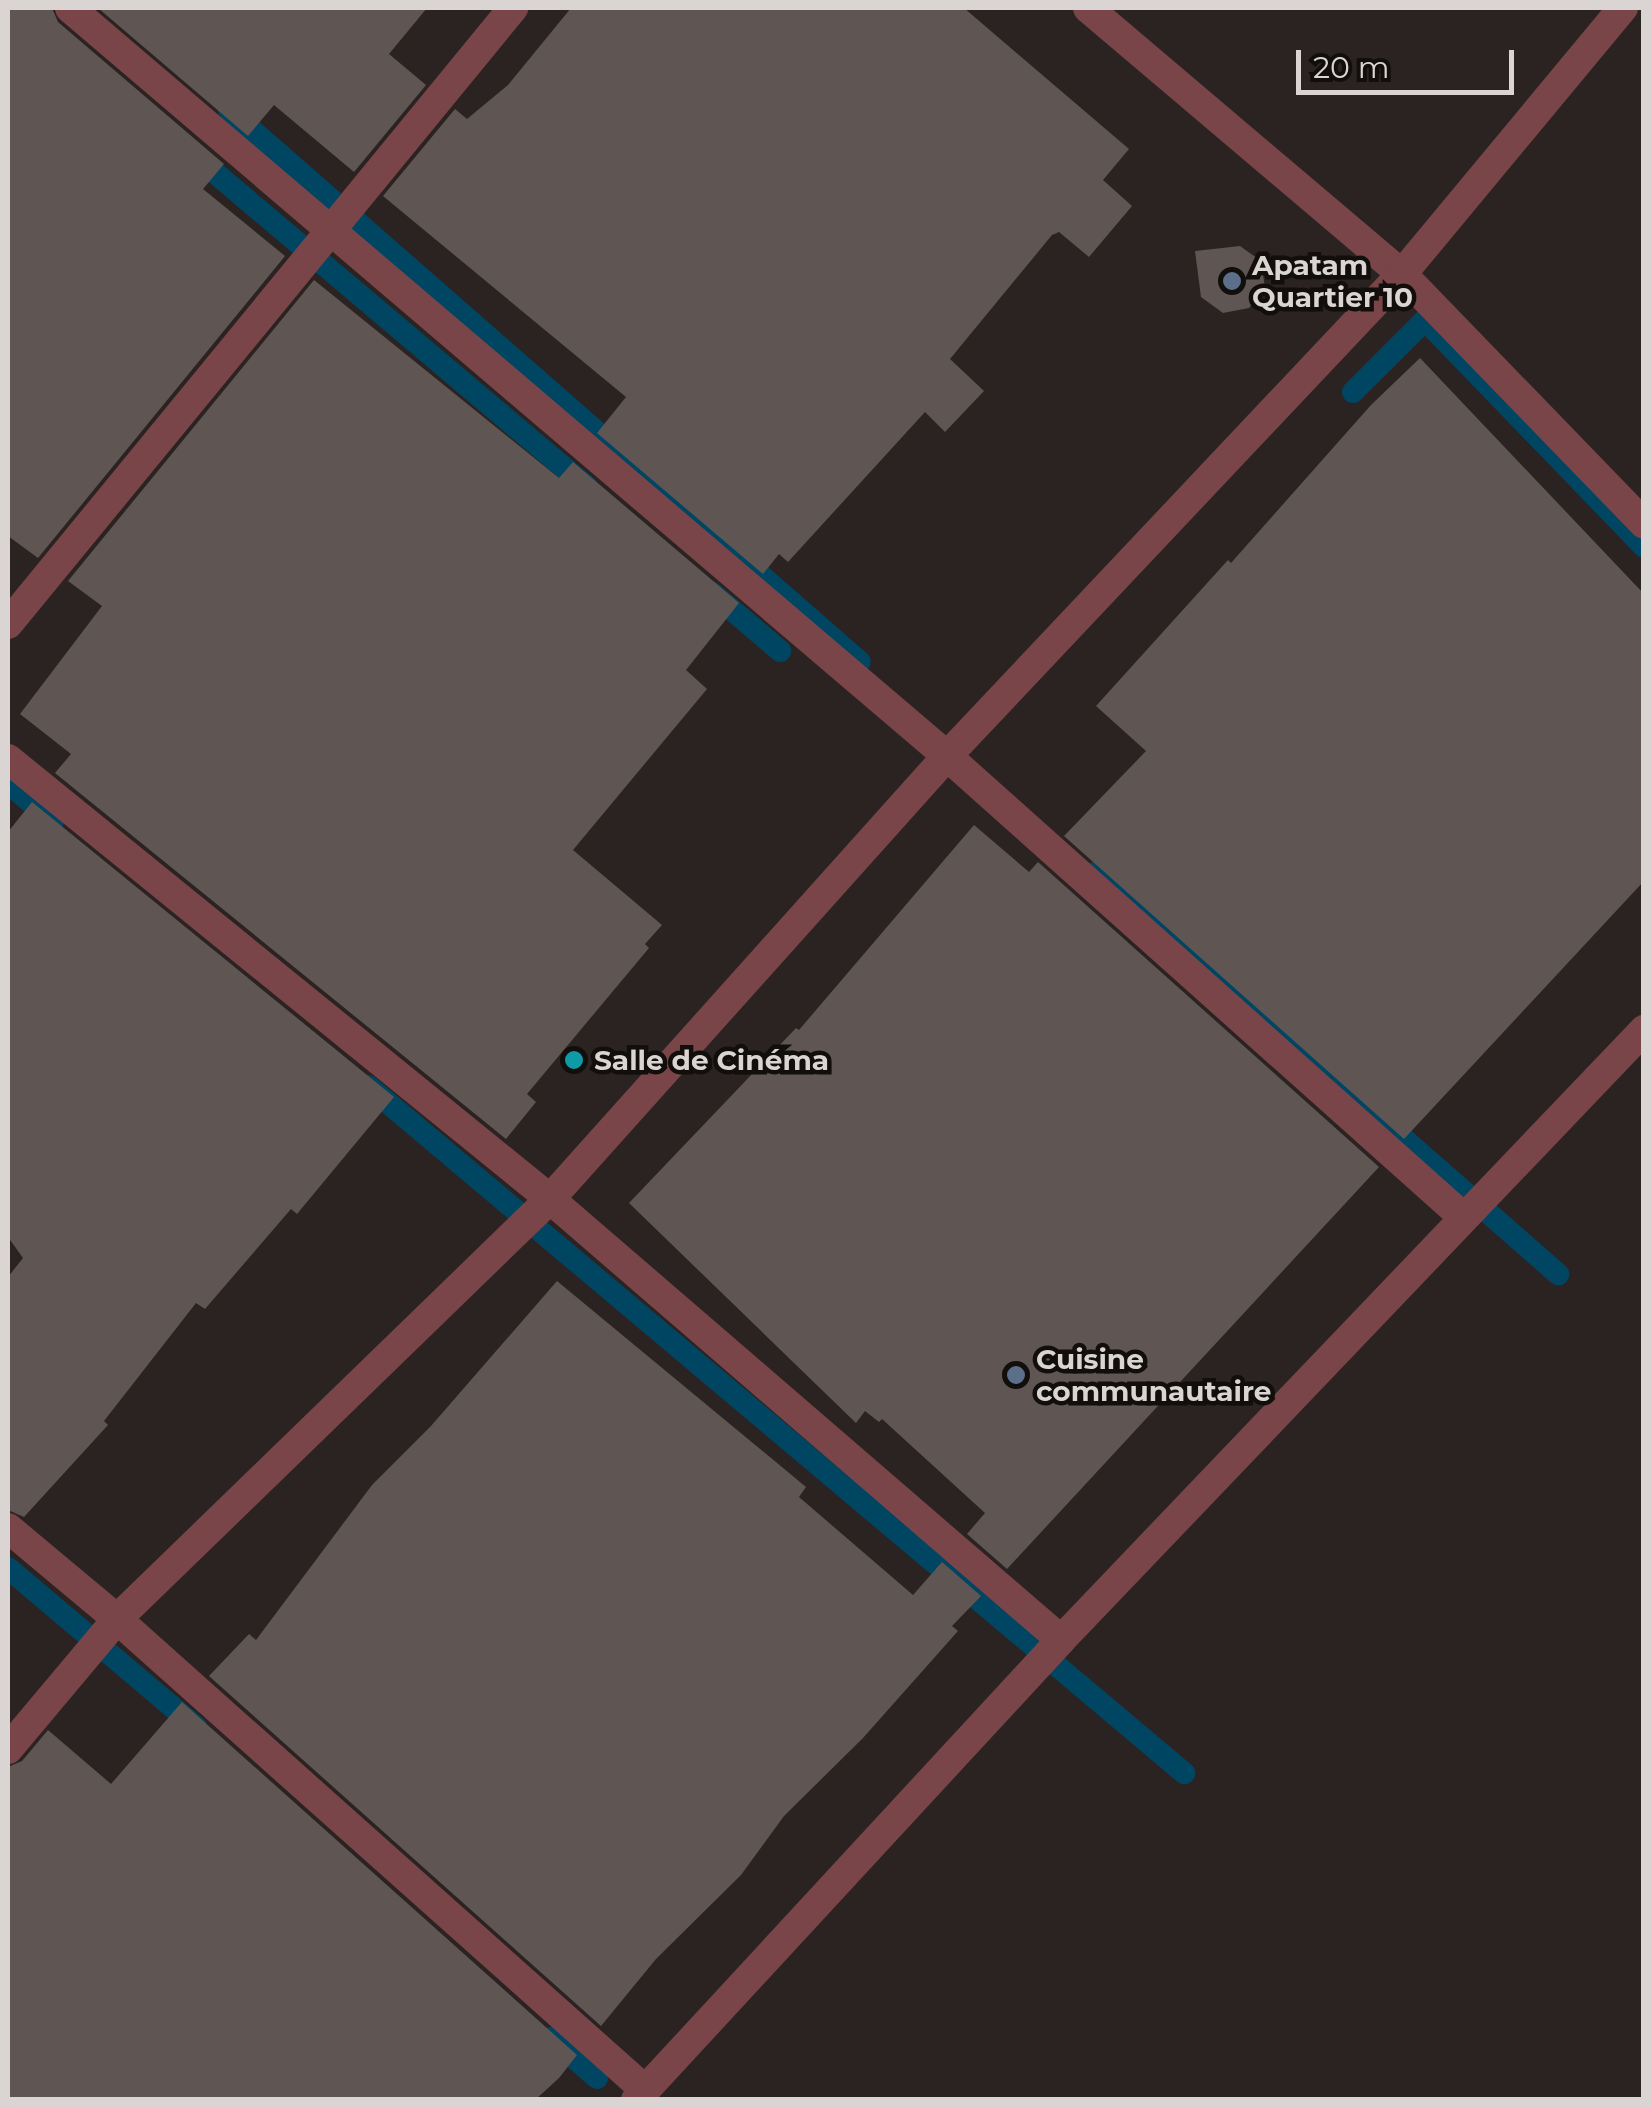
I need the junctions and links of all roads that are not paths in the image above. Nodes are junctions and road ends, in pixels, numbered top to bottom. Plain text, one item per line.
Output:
1 (70, 8) edge
2 (513, 8) edge
3 (1088, 8) edge
4 (1622, 8) edge
5 (330, 232) junction
6 (1402, 274) junction
7 (1644, 524) edge
8 (8, 624) edge
9 (947, 756) junction
10 (8, 758) edge
11 (1644, 1030) edge
12 (550, 1199) junction
13 (1462, 1216) junction
14 (8, 1528) edge
15 (118, 1618) junction
16 (1061, 1640) junction
17 (8, 1749) edge
18 (640, 2095) edge

1 - 5 street
2 - 5 street
3 - 6 street
4 - 6 street
5 - 8 street
5 - 9 street
6 - 7 street
6 - 9 street
9 - 12 street
9 - 13 street
10 - 12 street
11 - 13 street
12 - 15 street
12 - 16 street
13 - 16 street
14 - 15 street
15 - 17 street
15 - 18 street
16 - 18 street

